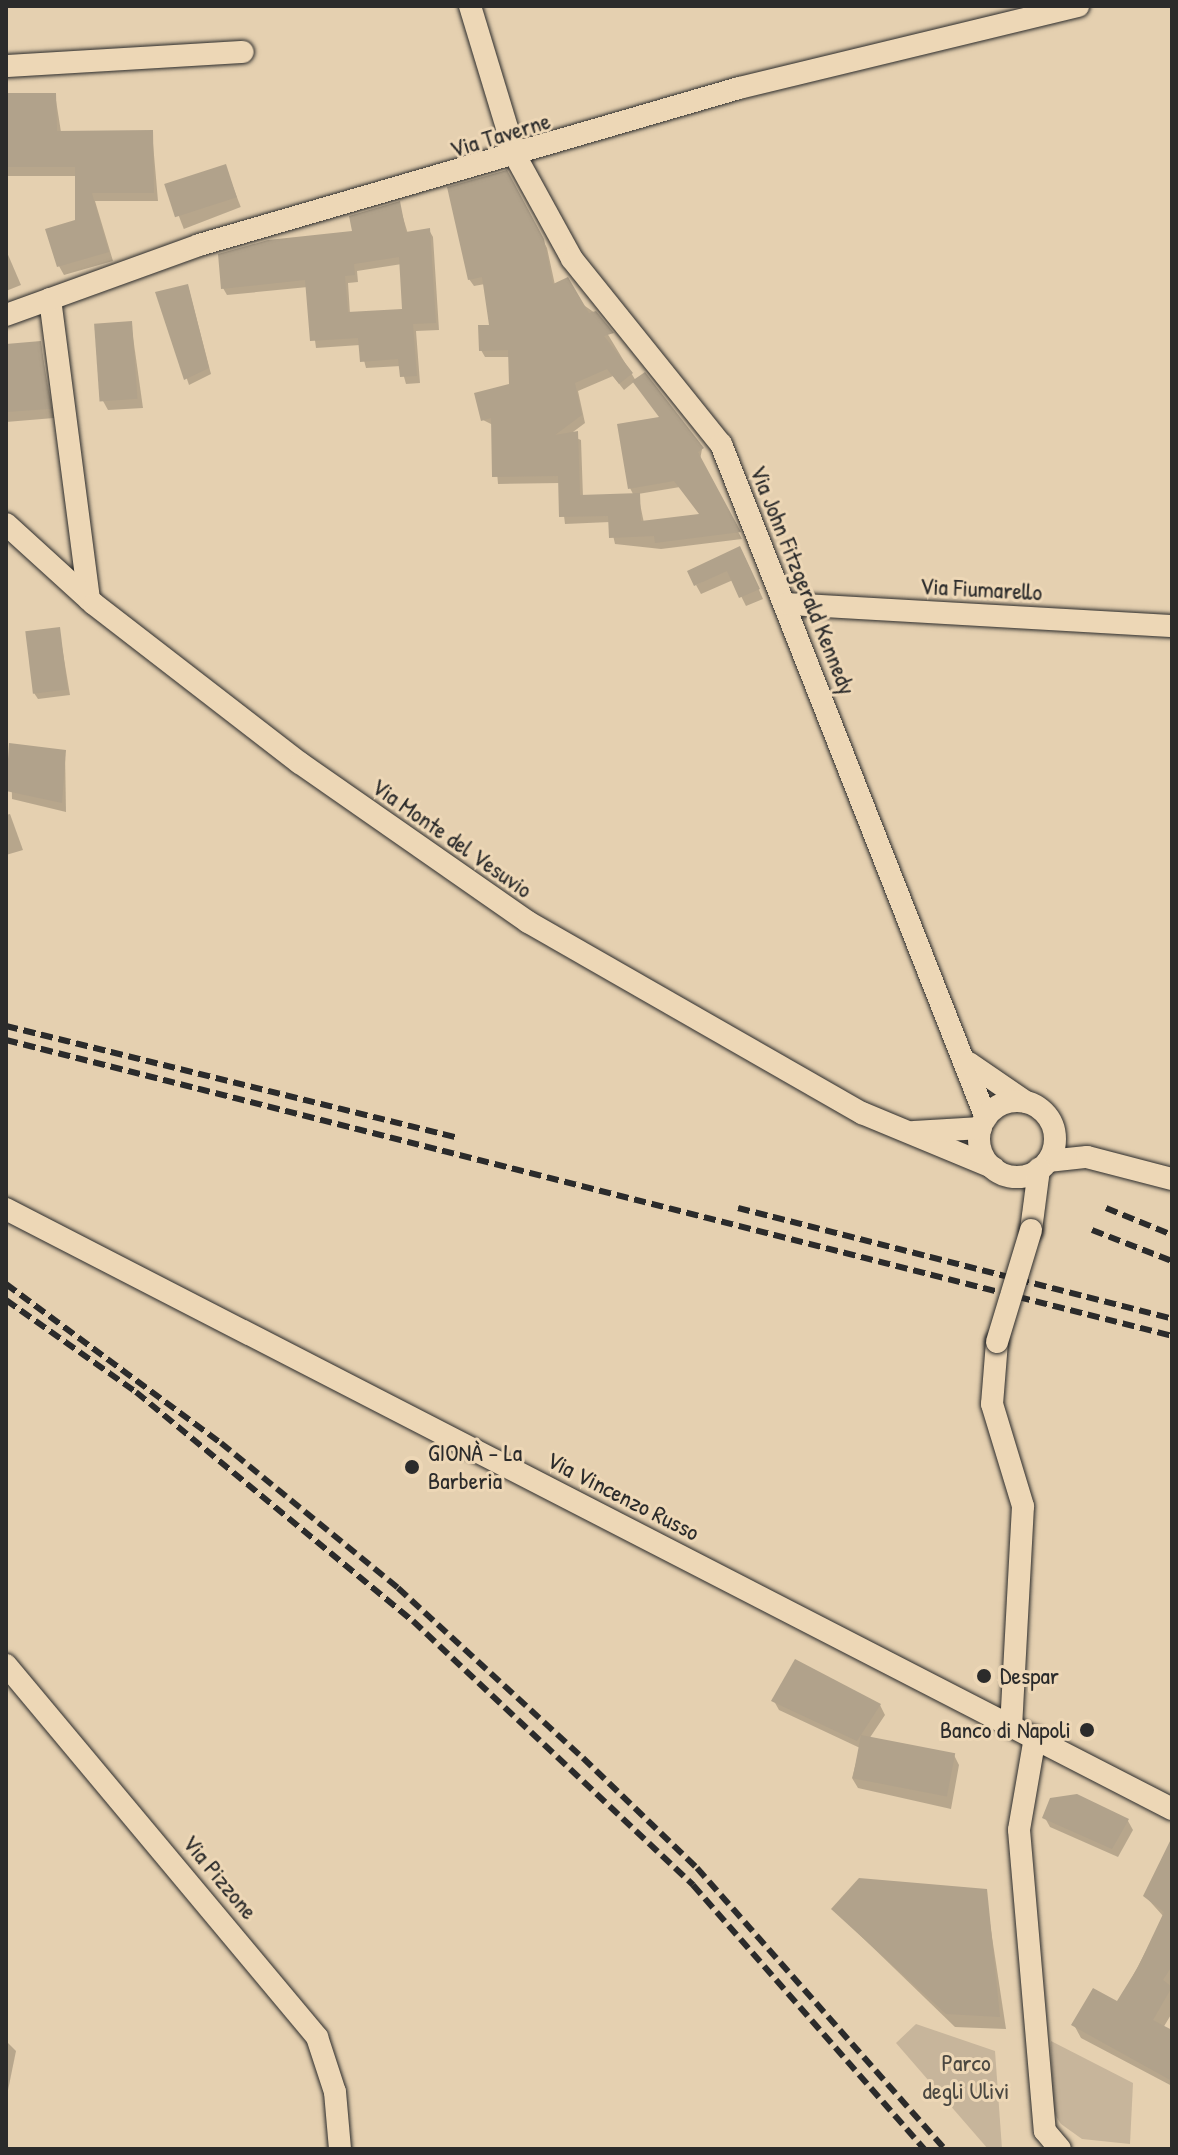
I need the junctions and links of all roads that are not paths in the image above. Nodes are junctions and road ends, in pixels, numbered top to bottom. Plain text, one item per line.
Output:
1 (470, 6) edge
2 (1078, 6) edge
3 (1014, 15) edge
4 (243, 52) dead end
5 (6, 66) edge
6 (516, 157) junction
7 (50, 299) junction
8 (6, 315) edge
9 (6, 524) edge
10 (89, 599) junction
11 (788, 604) junction
12 (1172, 626) edge
13 (969, 1063) junction
14 (1026, 1102) junction
15 (983, 1123) junction
16 (1053, 1126) junction
17 (909, 1132) junction
18 (1087, 1157) junction
19 (1044, 1165) junction
20 (999, 1171) junction
21 (1172, 1179) edge
22 (6, 1209) edge
23 (1032, 1222) junction
24 (6, 1665) edge
25 (1011, 1725) junction
26 (1035, 1737) junction
27 (1172, 1809) edge
28 (340, 2149) edge
29 (1060, 2149) edge

1 - 6 street, Via John Fitzgerald Kennedy
2 - 3 street, Via Taverne
3 - 6 street, Via Taverne
4 - 5 street
6 - 7 street, Via Taverne
6 - 11 street, Via John Fitzgerald Kennedy
7 - 8 street, Via Taverne
7 - 10 street
9 - 10 street, Via Monte del Vesuvio
10 - 17 street, Via Monte del Vesuvio
11 - 12 street, Via Fiumarello
11 - 13 street, Via John Fitzgerald Kennedy
13 - 14 street, Via John Fitzgerald Kennedy
13 - 15 street, Via John Fitzgerald Kennedy
14 - 15 street, Via Monte del Vesuvio
14 - 16 street
15 - 17 street, Via Monte del Vesuvio
15 - 20 street
16 - 18 street
16 - 19 street
17 - 20 street, Via Monte del Vesuvio
18 - 19 street
18 - 21 street
19 - 20 street
19 - 23 street
20 - 23 street
22 - 25 street, Via Vincenzo Russo
23 - 25 street, bridge
24 - 28 street, Via Pizzone
25 - 26 street, Via Vincenzo Russo
26 - 27 street, Via Vincenzo Russo
26 - 29 street

